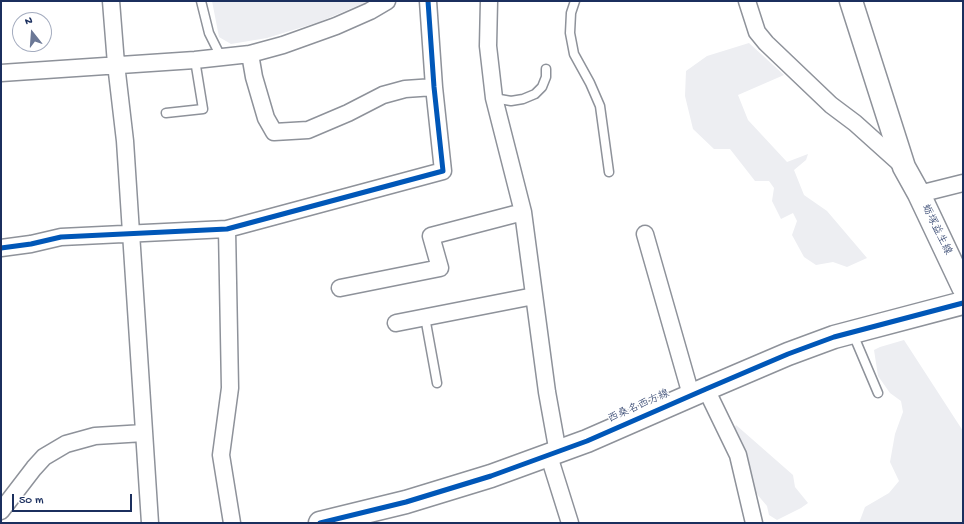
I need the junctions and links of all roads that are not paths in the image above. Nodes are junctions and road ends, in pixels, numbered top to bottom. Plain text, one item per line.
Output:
1 (111, 1) edge
2 (201, 1) edge
3 (388, 1) edge
4 (428, 1) edge
5 (490, 1) edge
6 (575, 1) edge
7 (747, 1) edge
8 (852, 1) edge
9 (250, 54) junction
10 (221, 57) junction
11 (195, 60) junction
12 (116, 64) junction
13 (546, 69) dead end
14 (1, 73) edge
15 (434, 87) junction
16 (494, 98) junction
17 (166, 112) dead end
18 (904, 168) junction
19 (609, 172) dead end
20 (963, 183) edge
21 (919, 194) junction
22 (523, 212) junction
23 (227, 229) junction
24 (132, 234) junction
25 (645, 234) dead end
26 (1, 248) edge
27 (963, 287) edge
28 (340, 288) dead end
29 (534, 296) junction
30 (963, 302) edge
31 (425, 317) junction
32 (396, 323) dead end
33 (852, 331) junction
34 (437, 383) dead end
35 (698, 392) junction
36 (878, 393) dead end
37 (144, 433) junction
38 (553, 454) junction
39 (1, 511) edge
40 (150, 523) edge
41 (232, 523) edge
42 (320, 523) edge
43 (570, 523) edge
44 (754, 523) edge

1 - 12 street
2 - 10 lane
3 - 9 street
4 - 15 street
5 - 16 street
6 - 19 lane
7 - 18 street
8 - 18 street, 蛎塚益生線
9 - 10 street
9 - 15 street
10 - 11 street
11 - 12 street
11 - 17 lane
12 - 14 street
12 - 24 street
13 - 16 lane
15 - 23 street
16 - 22 street
18 - 21 street, 蛎塚益生線
20 - 21 street
21 - 27 street, 蛎塚益生線
22 - 28 street
22 - 29 street
23 - 24 street
23 - 41 street
24 - 26 street
24 - 37 street
25 - 35 street
29 - 31 street
29 - 38 street
30 - 33 street, 西桑名西方線
31 - 32 street
31 - 34 lane
33 - 35 street, 西桑名西方線
33 - 36 lane
35 - 38 street, 西桑名西方線
35 - 44 street
37 - 39 street
37 - 40 street
38 - 42 street, 西桑名西方線
38 - 43 street

